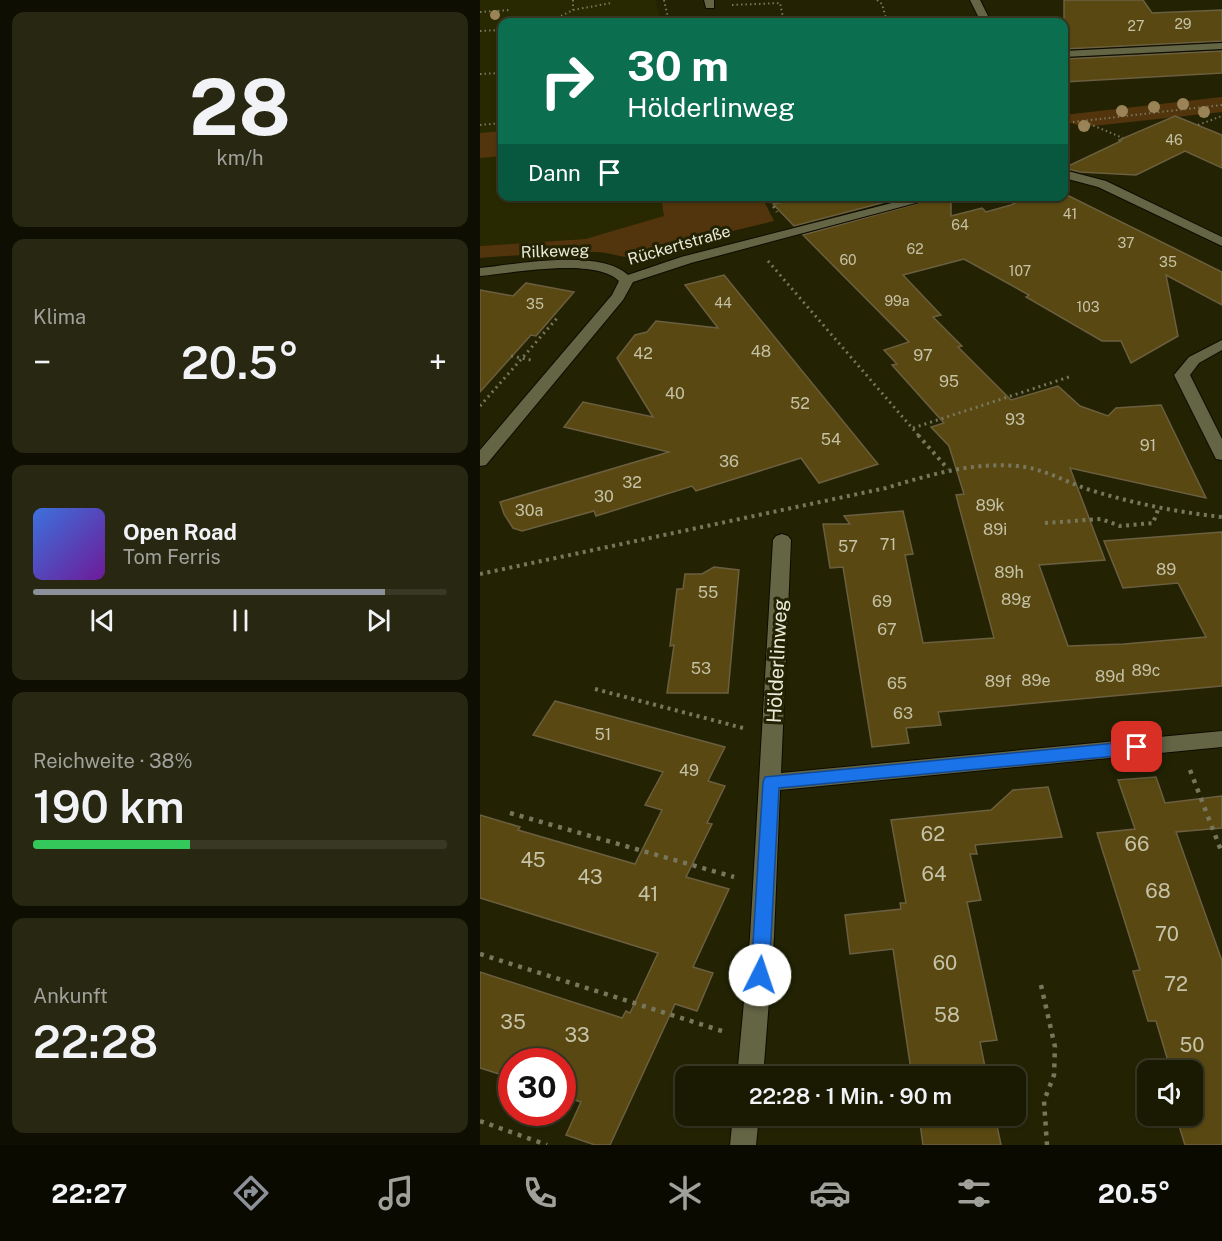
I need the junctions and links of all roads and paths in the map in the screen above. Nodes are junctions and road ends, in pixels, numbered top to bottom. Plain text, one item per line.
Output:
1 (573, 0) edge
2 (664, 0) edge
3 (877, 0) edge
4 (975, 0) edge
5 (611, 3) dead end
6 (710, 3) edge
7 (510, 10) dead end
8 (573, 10) junction
9 (480, 12) edge
10 (557, 18) edge
11 (668, 18) edge
12 (783, 18) edge
13 (886, 18) edge
14 (984, 18) edge
15 (498, 30) edge
16 (480, 31) edge
17 (1222, 46) edge
18 (1068, 54) edge
19 (498, 73) edge
20 (480, 74) edge
21 (1222, 105) edge
22 (1222, 116) edge
23 (1082, 121) junction
24 (498, 123) edge
25 (1068, 123) edge
26 (480, 125) edge
27 (1198, 125) dead end
28 (1123, 138) dead end
29 (1068, 175) edge
30 (917, 201) edge
31 (1222, 242) edge
32 (753, 243) junction
33 (480, 272) edge
34 (626, 280) junction
35 (559, 316) dead end
36 (1222, 344) edge
37 (1072, 376) dead end
38 (480, 406) edge
39 (913, 428) junction
40 (1222, 454) edge
41 (480, 462) edge
42 (948, 469) junction
43 (1159, 507) junction
44 (1222, 517) edge
45 (1045, 523) dead end
46 (782, 540) dead end
47 (480, 574) edge
48 (595, 689) dead end
49 (773, 736) junction
50 (1222, 739) edge
51 (1179, 743) junction
52 (771, 782) junction
53 (510, 813) dead end
54 (1222, 853) edge
55 (765, 886) junction
56 (480, 954) edge
57 (1041, 985) dead end
58 (754, 1041) junction
59 (751, 1066) edge
60 (480, 1121) edge
61 (745, 1126) edge
62 (547, 1145) edge
63 (743, 1145) edge
64 (1047, 1145) edge

1 - 8 path
2 - 11 path
3 - 13 path
4 - 14 street
5 - 8 path
6 - 12 path
7 - 9 path
8 - 10 path
15 - 16 path
17 - 18 street
19 - 20 path
21 - 23 path
22 - 27 path
23 - 25 path
23 - 28 path
24 - 26 path
29 - 31 street
30 - 32 street, Rückertstraße
32 - 34 street, Rückertstraße
32 - 39 path
33 - 34 street, Rilkeweg
34 - 41 street, Rückertstraße
35 - 38 path
36 - 40 street
37 - 39 path
39 - 42 path
42 - 43 path
42 - 47 path
43 - 44 path
43 - 45 path
46 - 49 street, Hölderlinweg
48 - 49 path
49 - 52 street, Hölderlinweg
50 - 51 street
51 - 52 street
51 - 54 path
52 - 55 street, Hölderlinweg
53 - 55 path
55 - 58 street, Hölderlinweg
56 - 58 path
57 - 64 path
58 - 59 street, Hölderlinweg
60 - 62 path
61 - 63 street

